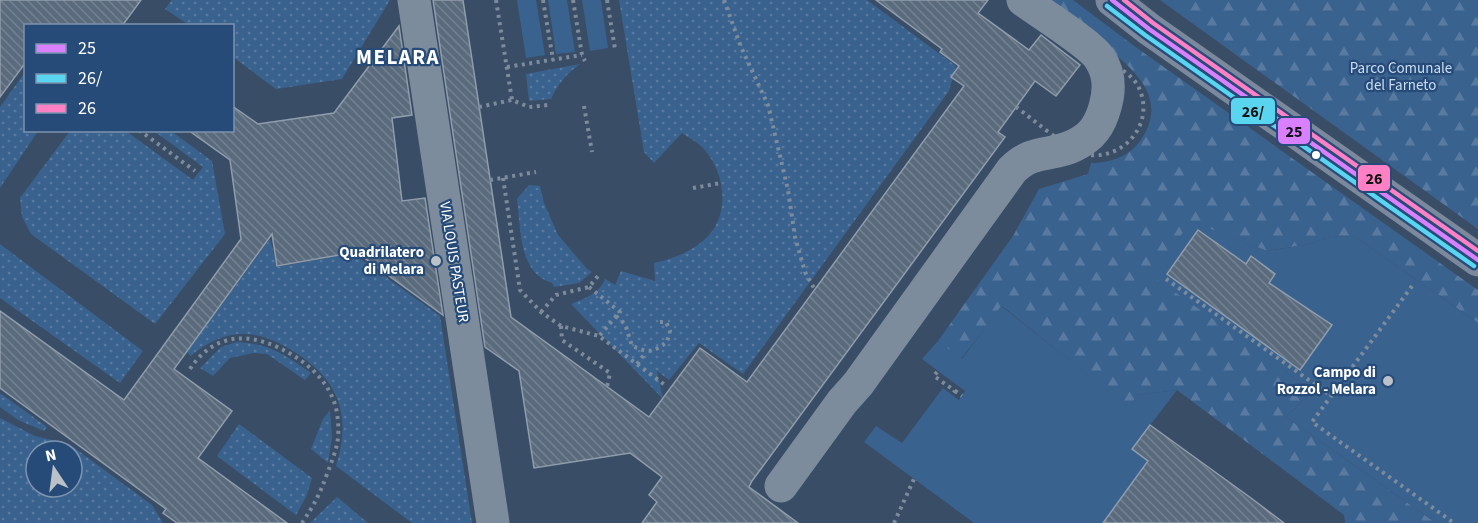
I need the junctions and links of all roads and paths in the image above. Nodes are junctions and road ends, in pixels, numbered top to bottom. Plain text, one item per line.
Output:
1 (414, 0) edge
2 (496, 0) edge
3 (543, 0) edge
4 (573, 0) edge
5 (607, 0) edge
6 (724, 0) edge
7 (1023, 0) edge
8 (1112, 0) edge
9 (615, 49) dead end
10 (582, 55) junction
11 (1100, 58) junction
12 (552, 60) junction
13 (585, 61) dead end
14 (507, 67) junction
15 (512, 100) junction
16 (548, 105) dead end
17 (584, 106) dead end
18 (479, 107) dead end
19 (1016, 107) dead end
20 (142, 132) edge
21 (592, 152) dead end
22 (195, 171) dead end
23 (536, 172) dead end
24 (503, 178) junction
25 (490, 180) dead end
26 (721, 183) dead end
27 (693, 188) dead end
28 (1478, 260) edge
29 (598, 276) dead end
30 (1166, 279) dead end
31 (589, 286) junction
32 (1412, 286) dead end
33 (815, 290) dead end
34 (541, 312) junction
35 (616, 316) junction
36 (657, 322) dead end
37 (561, 326) junction
38 (599, 336) junction
39 (646, 352) junction
40 (637, 364) junction
41 (190, 369) dead end
42 (937, 372) dead end
43 (665, 385) dead end
44 (607, 387) dead end
45 (1330, 395) junction
46 (962, 396) dead end
47 (914, 479) dead end
48 (782, 486) dead end
49 (303, 523) edge
50 (493, 523) edge
51 (894, 523) edge
52 (1454, 523) edge

1 - 50 street, VIA LOUIS PASTEUR
2 - 14 path
3 - 12 path
4 - 10 path
5 - 9 path
6 - 33 path
7 - 11 street
8 - 28 main road
10 - 12 path
10 - 13 path
11 - 19 path, bridge
11 - 48 street
12 - 14 path
14 - 15 path
15 - 16 path
15 - 18 path
17 - 21 path
20 - 22 path
23 - 24 path
24 - 25 path
24 - 34 path
26 - 27 path
29 - 31 path
30 - 45 path
31 - 34 path
31 - 35 path
32 - 45 path
34 - 37 path
35 - 38 path
35 - 39 path
36 - 39 path
37 - 38 path
37 - 44 path
38 - 40 path
39 - 40 path
40 - 43 path
41 - 49 path
42 - 46 path
45 - 52 path
47 - 51 path

